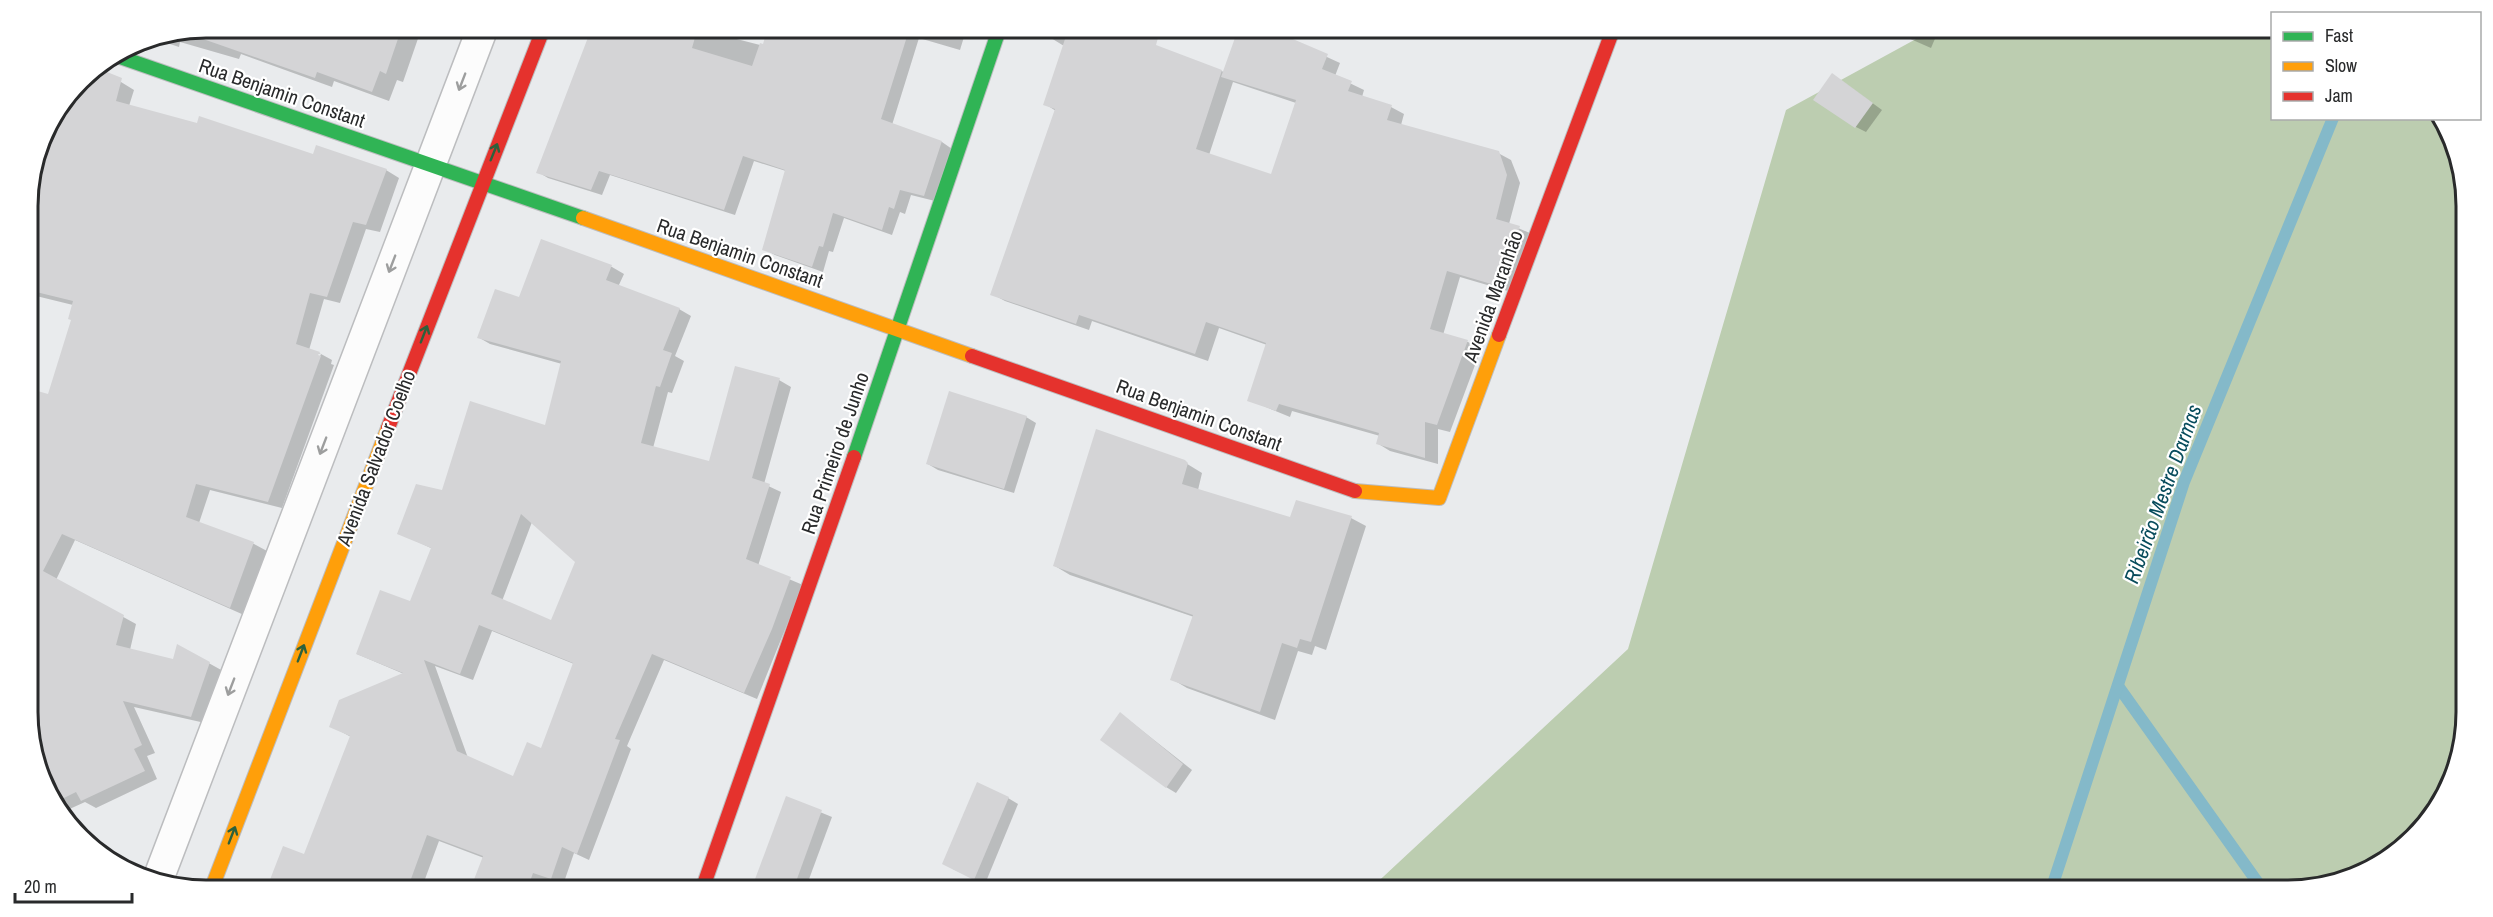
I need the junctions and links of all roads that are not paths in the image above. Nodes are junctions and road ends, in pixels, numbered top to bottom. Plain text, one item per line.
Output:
1 (479, 38) edge
2 (540, 38) edge
3 (996, 38) edge
4 (1610, 38) edge
5 (124, 59) edge
6 (430, 164) junction
7 (482, 183) junction
8 (899, 330) junction
9 (1353, 491) joint
10 (160, 873) edge
11 (215, 880) edge
12 (706, 880) edge

1 -> 6 street
7 -> 2 street, Avenida Salvador Coelho
3 - 8 street, Rua Primeiro de Junho
4 - 9 street, Avenida Maranhão
5 - 6 street, Rua Benjamin Constant
6 - 7 street, Rua Benjamin Constant
6 -> 10 street
7 - 8 street, Rua Benjamin Constant
11 -> 7 street, Avenida Salvador Coelho
8 - 9 street, Rua Benjamin Constant
8 - 12 street, Rua Primeiro de Junho

